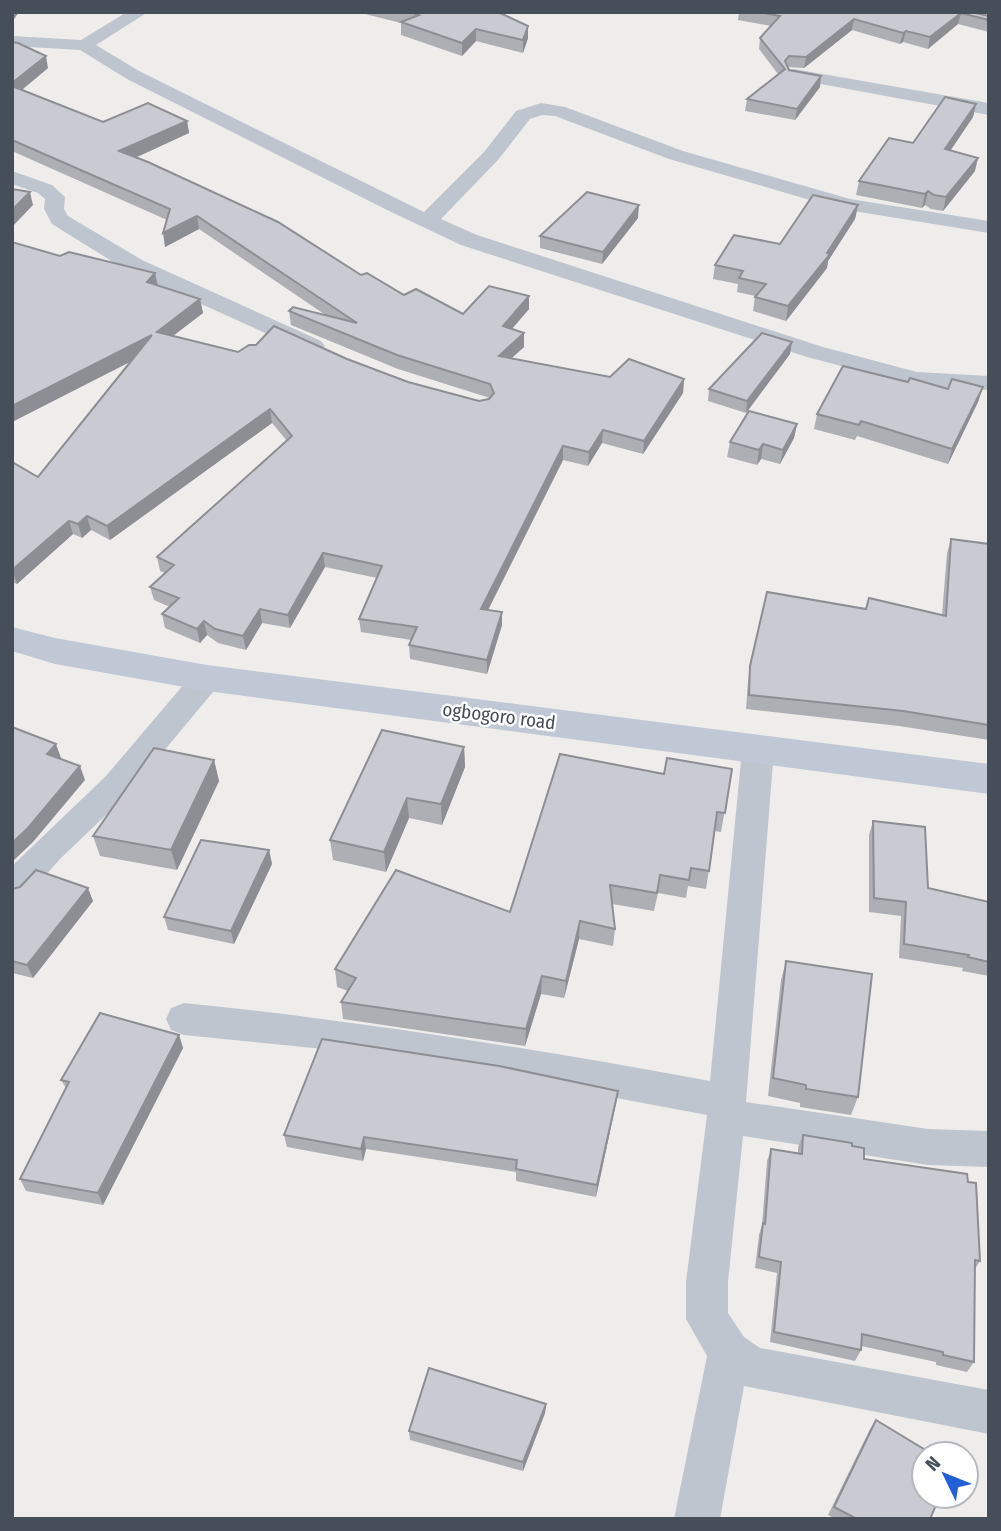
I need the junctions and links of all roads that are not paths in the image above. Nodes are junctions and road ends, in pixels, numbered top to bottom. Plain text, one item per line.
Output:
1 (140, 12) edge
2 (12, 41) edge
3 (84, 44) junction
4 (794, 74) edge
5 (989, 109) edge
6 (12, 177) edge
7 (427, 221) junction
8 (989, 227) edge
9 (334, 356) edge
10 (989, 383) edge
11 (12, 639) edge
12 (207, 678) junction
13 (758, 750) junction
14 (989, 779) edge
15 (12, 889) edge
16 (184, 1019) dead end
17 (726, 1109) junction
18 (989, 1149) edge
19 (729, 1352) junction
20 (989, 1412) edge
21 (697, 1519) edge

1 - 3 street
2 - 3 street
3 - 7 street
4 - 5 street
6 - 9 street
7 - 8 street
7 - 10 street
11 - 12 street, ogbogoro road
12 - 13 street, ogbogoro road
12 - 15 street
13 - 14 street, ogbogoro road
13 - 17 street
16 - 17 street
17 - 18 street
17 - 19 street
19 - 20 street
19 - 21 street

